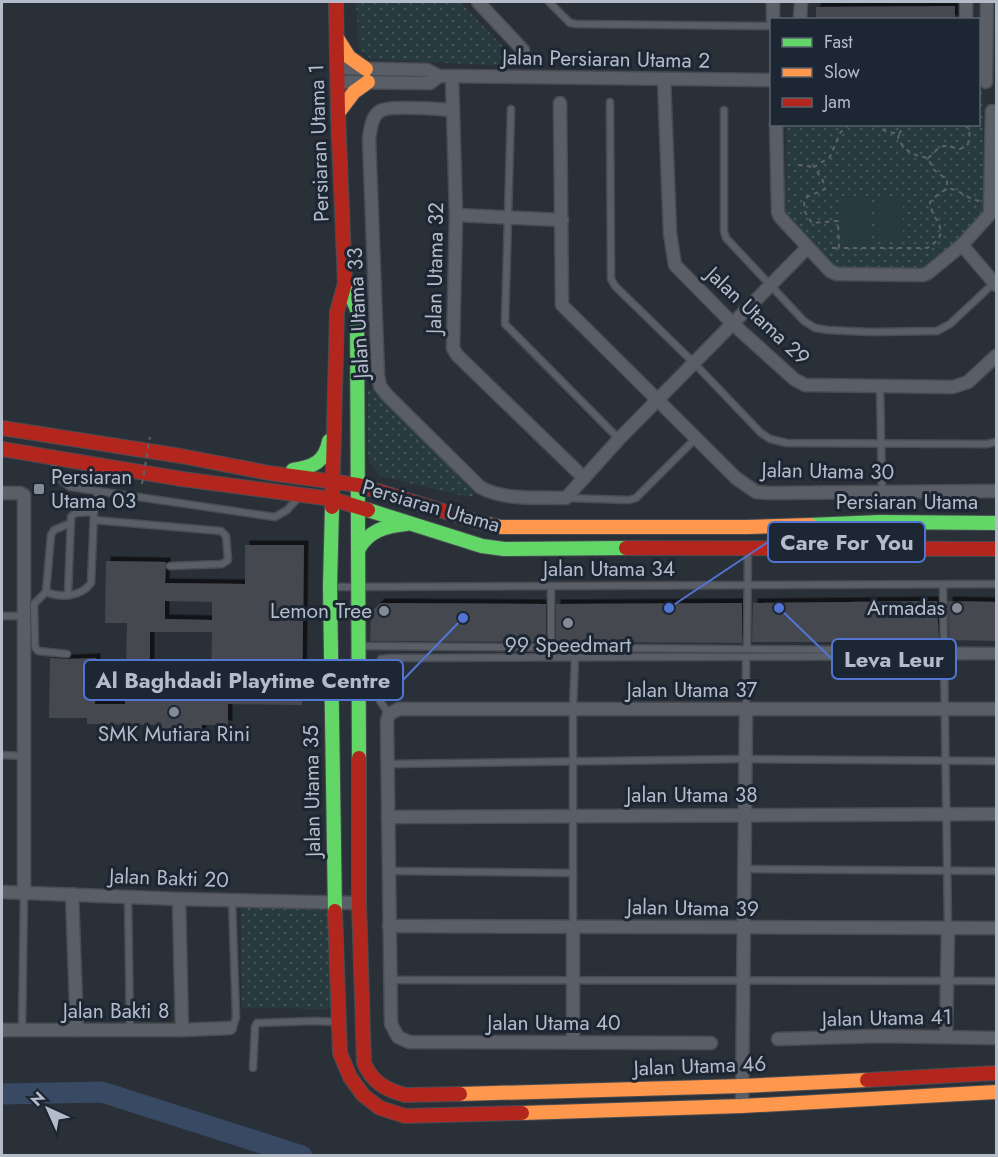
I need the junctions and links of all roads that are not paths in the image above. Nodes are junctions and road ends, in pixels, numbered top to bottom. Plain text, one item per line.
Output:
1 (336, 2) edge
2 (478, 2) edge
3 (549, 2) edge
4 (773, 2) edge
5 (801, 2) edge
6 (966, 2) edge
7 (987, 2) edge
8 (773, 18) edge
9 (800, 18) edge
10 (966, 18) edge
11 (992, 22) edge
12 (770, 26) edge
13 (337, 38) junction
14 (523, 50) dead end
15 (337, 75) junction
16 (367, 76) junction
17 (452, 77) junction
18 (664, 79) junction
19 (770, 80) edge
20 (987, 82) edge
21 (610, 102) dead end
22 (560, 103) dead end
23 (511, 109) dead end
24 (452, 110) junction
25 (724, 110) dead end
26 (992, 111) dead end
27 (338, 114) junction
28 (776, 126) edge
29 (456, 215) junction
30 (508, 217) junction
31 (562, 220) junction
32 (962, 245) junction
33 (807, 248) junction
34 (345, 283) junction
35 (996, 283) edge
36 (771, 284) junction
37 (733, 324) junction
38 (996, 356) edge
39 (694, 363) junction
40 (880, 387) junction
41 (335, 391) junction
42 (657, 401) junction
43 (2, 428) edge
44 (620, 439) junction
45 (695, 439) junction
46 (996, 442) edge
47 (881, 443) junction
48 (2, 449) edge
49 (54, 458) junction
50 (269, 473) junction
51 (584, 478) junction
52 (332, 480) junction
53 (358, 485) junction
54 (98, 490) junction
55 (996, 491) edge
56 (2, 493) edge
57 (882, 493) junction
58 (302, 494) junction
59 (566, 498) junction
60 (332, 499) junction
61 (358, 506) junction
62 (94, 512) junction
63 (94, 520) junction
64 (71, 523) junction
65 (996, 523) edge
66 (412, 524) junction
67 (748, 548) junction
68 (996, 549) edge
69 (358, 550) junction
70 (170, 566) dead end
71 (996, 584) edge
72 (749, 585) junction
73 (943, 585) junction
74 (551, 586) junction
75 (330, 587) junction
76 (358, 587) junction
77 (46, 592) junction
78 (68, 595) junction
79 (2, 616) edge
80 (24, 616) junction
81 (359, 646) junction
82 (551, 647) junction
83 (996, 651) edge
84 (747, 653) junction
85 (944, 653) junction
86 (67, 654) dead end
87 (996, 656) edge
88 (575, 657) junction
89 (746, 709) junction
90 (945, 709) junction
91 (996, 709) edge
92 (573, 710) junction
93 (389, 714) junction
94 (2, 755) edge
95 (23, 756) junction
96 (745, 759) junction
97 (946, 761) junction
98 (996, 761) edge
99 (573, 762) junction
100 (387, 764) junction
101 (996, 813) edge
102 (745, 814) junction
103 (946, 814) junction
104 (573, 815) junction
105 (388, 817) junction
106 (744, 869) junction
107 (947, 870) junction
108 (389, 871) junction
109 (996, 871) edge
110 (573, 873) junction
111 (2, 892) edge
112 (24, 892) junction
113 (72, 894) junction
114 (128, 896) junction
115 (179, 899) junction
116 (232, 899) junction
117 (335, 902) junction
118 (359, 903) junction
119 (389, 926) junction
120 (573, 926) junction
121 (744, 928) junction
122 (948, 928) junction
123 (996, 928) edge
124 (390, 980) junction
125 (573, 980) junction
126 (947, 981) junction
127 (996, 981) edge
128 (743, 982) junction
129 (339, 1022) junction
130 (230, 1028) joint
131 (2, 1030) edge
132 (22, 1030) junction
133 (77, 1030) junction
134 (130, 1030) junction
135 (182, 1030) junction
136 (946, 1036) junction
137 (996, 1038) edge
138 (778, 1040) dead end
139 (573, 1042) junction
140 (711, 1043) dead end
141 (253, 1068) dead end
142 (996, 1073) edge
143 (742, 1086) junction
144 (996, 1092) edge
145 (742, 1106) junction
146 (405, 1116) joint

1 - 13 street, Persiaran Utama 1
2 - 14 street
3 - 12 lane
4 - 8 street
5 - 9 street
6 - 10 street
7 - 11 street
11 - 20 street
13 - 15 street, Persiaran Utama 1
13 - 16 street
15 - 16 street, Jalan Persiaran Utama 2
15 - 27 street, Persiaran Utama 1
16 - 17 street, Jalan Persiaran Utama 2
16 - 27 street
17 - 18 street, Jalan Persiaran Utama 2
17 - 24 street, Jalan Utama 32
18 - 19 street, Jalan Persiaran Utama 2
18 - 37 street, Jalan Utama 29
21 - 39 lane
22 - 31 street, Jalan Utama 30
23 - 30 lane
24 - 29 street, Jalan Utama 32
24 - 59 street, Jalan Utama 33
25 - 36 lane
26 - 32 street
27 - 34 street, Persiaran Utama 1
28 - 33 street
29 - 30 street
29 - 51 street, Jalan Utama 32
30 - 31 street
30 - 44 lane
31 - 42 street, Jalan Utama 30
32 - 33 street
32 - 35 street
33 - 36 street
34 - 41 street, Persiaran Utama 1
34 - 53 street, Persiaran Utama 1
35 - 36 lane
36 - 37 street
37 - 39 street
37 - 40 street, Jalan Utama 29
38 - 40 street, Jalan Utama 29
39 - 42 street
39 - 47 lane
40 - 47 lane
41 - 50 street
41 - 52 street, Persiaran Utama 1
42 - 44 street
42 - 45 street, Jalan Utama 30
43 - 50 street, Persiaran Utama
44 - 51 street
45 - 57 street, Jalan Utama 30
45 - 59 lane, Jalan Utama 33
46 - 47 lane
47 - 57 lane
48 - 49 street, Persiaran Utama
49 - 54 lane
49 - 58 street, Persiaran Utama
50 - 52 street, Persiaran Utama
51 - 59 street
52 - 53 street, Persiaran Utama
52 - 60 street, Persiaran Utama 1
53 - 61 street, Persiaran Utama 1
53 - 65 street, Persiaran Utama
54 - 58 lane
54 - 62 lane
55 - 57 street, Jalan Utama 30
56 - 80 street
58 - 60 street, Persiaran Utama
60 - 61 street, Persiaran Utama
60 - 75 street, Jalan Utama 35
61 - 66 street, Persiaran Utama
61 - 69 street
62 - 63 lane
62 - 64 lane
63 - 70 lane
63 - 78 lane
64 - 77 lane
64 - 78 lane
66 - 67 street, Persiaran Utama
66 - 69 street
67 - 68 street, Persiaran Utama
67 - 72 lane
69 - 76 street
71 - 73 lane, Jalan Utama 34
72 - 73 lane, Jalan Utama 34
72 - 74 lane, Jalan Utama 34
72 - 84 lane
73 - 85 lane
74 - 76 lane, Jalan Utama 34
74 - 82 lane
75 - 76 lane, Jalan Utama 34
75 - 117 street, Jalan Utama 35
76 - 81 street
77 - 78 lane
77 - 86 lane
79 - 80 lane
80 - 95 street
81 - 82 lane
81 - 118 street
82 - 84 lane
83 - 85 lane
84 - 85 lane
84 - 88 lane
84 - 89 lane
85 - 87 lane
85 - 90 lane
88 - 92 lane
88 - 93 lane
89 - 90 street, Jalan Utama 37
89 - 92 street, Jalan Utama 37
89 - 96 street
90 - 91 street, Jalan Utama 37
90 - 97 lane
92 - 93 street, Jalan Utama 37
92 - 99 lane
93 - 100 street
94 - 95 lane
95 - 112 street
96 - 97 lane
96 - 99 lane
96 - 102 street
97 - 98 lane
97 - 103 lane
99 - 100 lane
99 - 104 lane
100 - 105 street
101 - 103 street, Jalan Utama 38
102 - 103 street, Jalan Utama 38
102 - 104 street, Jalan Utama 38
102 - 106 street
103 - 107 lane
104 - 105 street, Jalan Utama 38
104 - 110 lane
105 - 108 street
106 - 107 lane
106 - 121 street
107 - 109 lane
107 - 122 lane
108 - 110 lane
108 - 119 street
110 - 120 lane
111 - 112 street, Jalan Bakti 20
112 - 113 street, Jalan Bakti 20
112 - 132 lane
113 - 114 street, Jalan Bakti 20
113 - 133 street
114 - 115 street, Jalan Bakti 20
114 - 134 lane
115 - 116 street, Jalan Bakti 20
115 - 135 street
116 - 117 street, Jalan Bakti 20
116 - 130 lane
117 - 118 street
117 - 129 street, Jalan Utama 35
118 - 143 street, Jalan Utama 46
119 - 120 street, Jalan Utama 39
119 - 124 street
120 - 121 street, Jalan Utama 39
120 - 125 street
121 - 122 street, Jalan Utama 39
121 - 128 street
122 - 123 street, Jalan Utama 39
122 - 126 street
124 - 125 lane
124 - 139 street, Jalan Utama 40
125 - 128 lane
125 - 139 street
126 - 127 lane
126 - 128 lane
126 - 136 street
128 - 143 street
129 - 141 lane
129 - 146 street, Jalan Utama 35
130 - 135 street, Jalan Bakti 8
131 - 132 street, Jalan Bakti 8
132 - 133 street, Jalan Bakti 8
133 - 134 street, Jalan Bakti 8
134 - 135 street, Jalan Bakti 8
136 - 137 street, Jalan Utama 41
136 - 138 street, Jalan Utama 41
139 - 140 street, Jalan Utama 40
142 - 143 street, Jalan Utama 46
143 - 145 street
144 - 145 street, Jalan Utama 46
145 - 146 street, Jalan Utama 46

